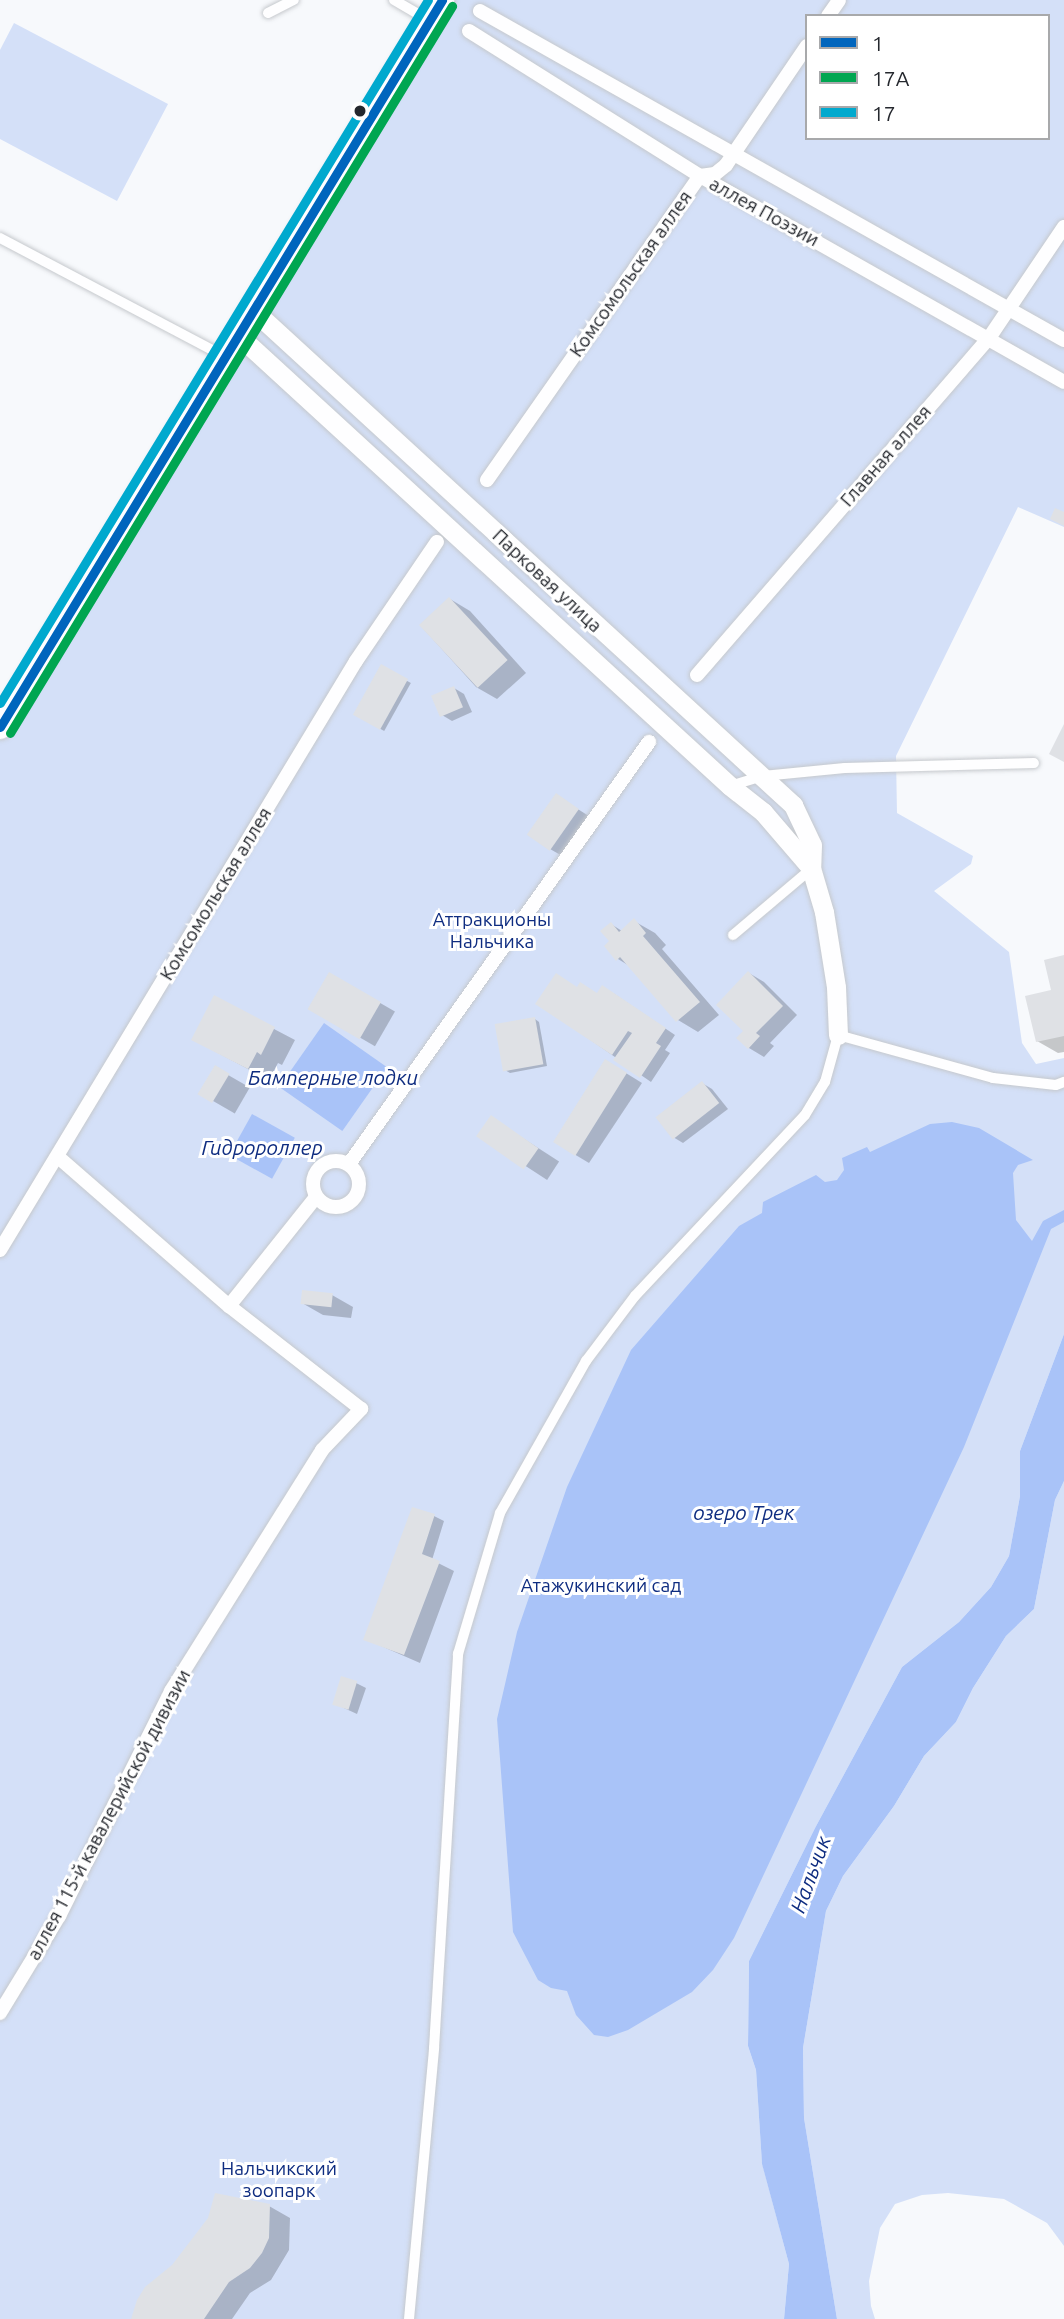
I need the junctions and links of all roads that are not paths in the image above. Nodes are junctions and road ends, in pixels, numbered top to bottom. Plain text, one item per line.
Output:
1 (294, 0) edge
2 (394, 0) edge
3 (436, 10) edge
4 (480, 10) dead end
5 (268, 13) dead end
6 (469, 31) dead end
7 (805, 49) edge
8 (732, 152) junction
9 (699, 176) junction
10 (1064, 228) edge
11 (0, 238) edge
12 (1008, 309) junction
13 (253, 310) junction
14 (238, 335) junction
15 (989, 338) junction
16 (1064, 340) edge
17 (225, 357) junction
18 (1064, 382) edge
19 (487, 480) dead end
20 (437, 542) dead end
21 (697, 675) dead end
22 (0, 727) edge
23 (649, 742) dead end
24 (1034, 763) dead end
25 (764, 776) junction
26 (730, 786) junction
27 (811, 868) junction
28 (733, 935) dead end
29 (838, 1035) junction
30 (1064, 1082) edge
31 (58, 1157) junction
32 (349, 1164) junction
33 (316, 1197) junction
34 (0, 1250) edge
35 (229, 1306) junction
36 (0, 2013) edge
37 (409, 2319) edge

1 - 5 lane
2 - 3 lane
3 - 13 street
4 - 8 street, аллея Поэзии
6 - 9 street, аллея Поэзии
7 - 8 street, Комсомольская аллея
8 - 9 street, Комсомольская аллея
8 - 12 street, аллея Поэзии
9 - 15 street, аллея Поэзии
9 - 19 street, Комсомольская аллея
10 - 12 street, Главная аллея
11 - 17 lane
12 - 15 street, Главная аллея
12 - 16 street, аллея Поэзии
13 - 14 street
13 - 25 street, Парковая улица
14 - 17 street
14 - 26 street, Парковая улица
15 - 18 street, аллея Поэзии
15 - 21 street, Главная аллея
17 - 22 street
20 - 31 street, Комсомольская аллея
23 - 32 street
24 - 25 lane
25 - 26 lane
25 - 27 street, Парковая улица
26 - 27 street, Парковая улица
27 - 28 lane
27 - 29 street, Парковая улица
29 - 30 lane
29 - 37 lane
31 - 34 street, Комсомольская аллея
31 - 35 street
32 - 33 street
32 - 33 street
33 - 35 street
35 - 36 street, аллея 115-й кавалерийской дивизии

